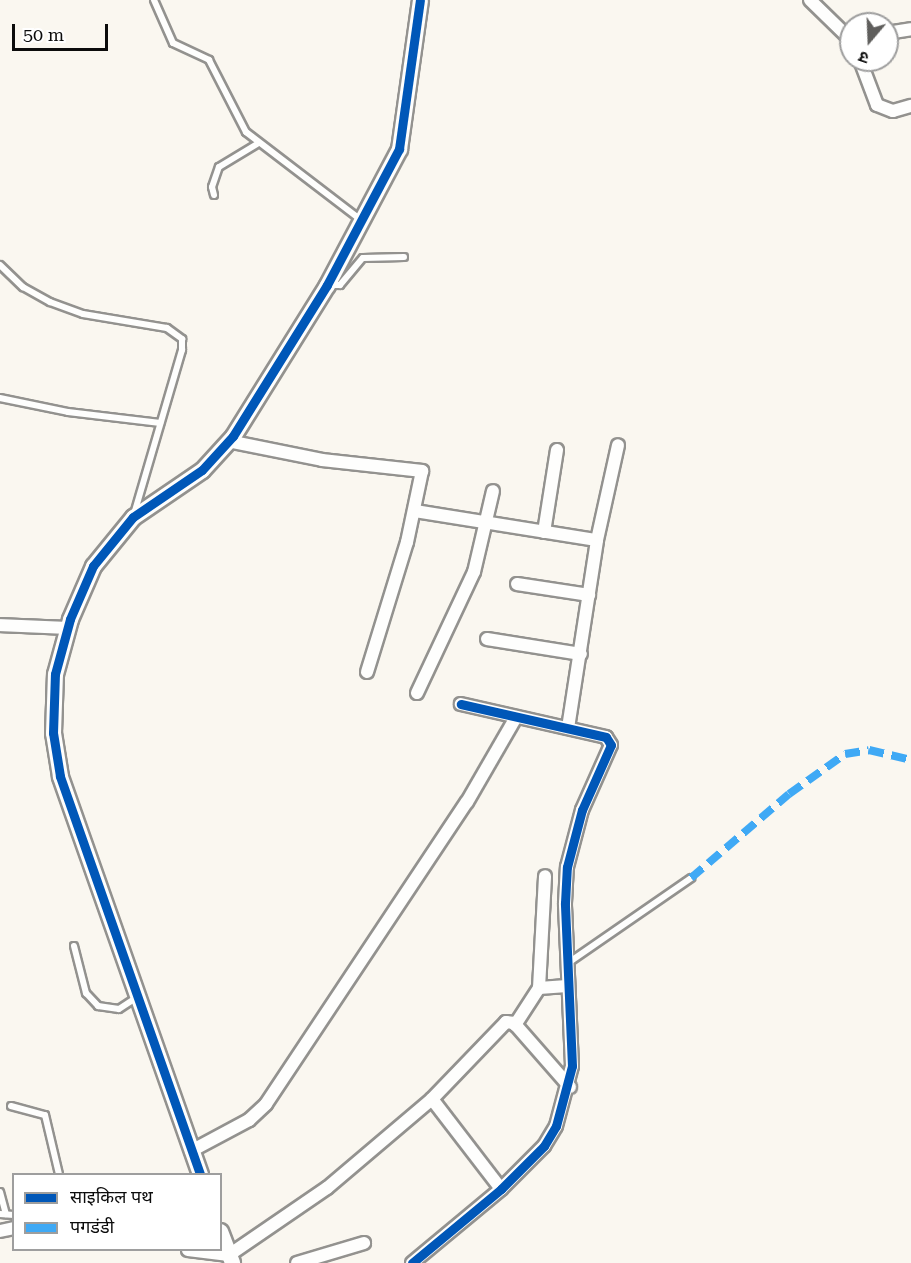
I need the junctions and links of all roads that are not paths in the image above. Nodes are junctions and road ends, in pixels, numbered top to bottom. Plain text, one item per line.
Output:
1 (154, 0) edge
2 (420, 0) edge
3 (810, 0) edge
4 (839, 28) edge
5 (865, 72) edge
6 (911, 106) edge
7 (257, 144) junction
8 (214, 195) dead end
9 (361, 220) junction
10 (404, 257) dead end
11 (0, 265) edge
12 (327, 285) junction
13 (0, 398) edge
14 (160, 423) junction
15 (228, 441) junction
16 (618, 445) dead end
17 (558, 450) dead end
18 (493, 491) dead end
19 (415, 511) junction
20 (133, 517) junction
21 (488, 522) junction
22 (544, 532) junction
23 (597, 540) junction
24 (518, 584) dead end
25 (589, 595) junction
26 (0, 625) edge
27 (68, 628) junction
28 (488, 639) dead end
29 (581, 654) junction
30 (367, 672) dead end
31 (417, 693) dead end
32 (461, 704) dead end
33 (516, 717) junction
34 (568, 728) junction
35 (545, 876) dead end
36 (691, 878) dead end
37 (74, 946) dead end
38 (567, 964) junction
39 (567, 986) junction
40 (539, 988) junction
41 (136, 998) junction
42 (515, 1025) junction
43 (570, 1087) junction
44 (432, 1099) junction
45 (11, 1106) dead end
46 (191, 1151) junction
47 (59, 1173) edge
48 (200, 1173) edge
49 (501, 1189) junction
50 (0, 1192) edge
51 (7, 1214) edge
52 (222, 1237) edge
53 (364, 1243) dead end
54 (193, 1251) edge
55 (231, 1259) edge
56 (297, 1263) edge
57 (411, 1263) edge

1 - 7 lane
2 - 9 street
3 - 4 street
5 - 6 street
7 - 8 lane
7 - 9 lane
9 - 12 street
10 - 12 lane
11 - 14 lane
12 - 15 street
13 - 14 lane
14 - 20 lane
15 - 19 street
15 - 20 street
16 - 23 street
17 - 22 street
18 - 21 street
19 - 21 street
19 - 30 street
20 - 27 street
21 - 22 street
21 - 31 street
22 - 23 street
23 - 25 street
24 - 25 street
25 - 29 street
26 - 27 street
27 - 41 street
28 - 29 street
29 - 34 street
32 - 33 street
33 - 34 street
33 - 46 street
34 - 38 street
35 - 40 street
36 - 38 lane
37 - 41 lane
38 - 39 street
39 - 40 street
39 - 43 street
40 - 42 street
41 - 46 street
42 - 43 street
42 - 44 street
43 - 49 street
44 - 49 street
44 - 55 street
45 - 47 lane
46 - 48 street
49 - 57 street
50 - 51 lane
52 - 55 street
53 - 56 street
54 - 55 street

